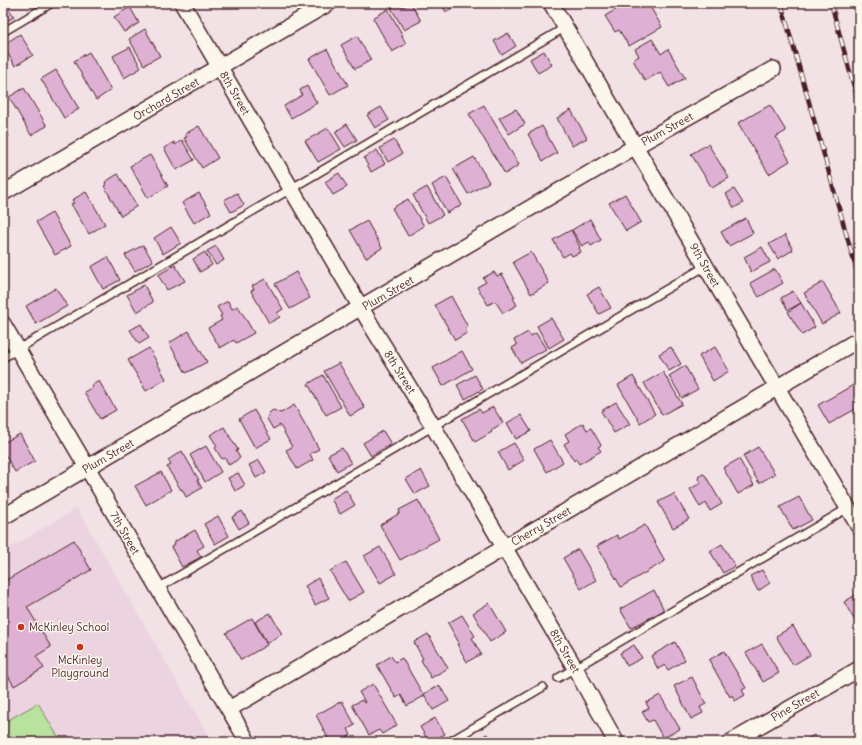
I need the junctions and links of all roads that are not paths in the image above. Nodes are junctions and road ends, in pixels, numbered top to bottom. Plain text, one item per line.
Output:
1 (52, 3) edge
2 (182, 3) edge
3 (329, 3) edge
4 (552, 3) edge
5 (566, 27) junction
6 (3, 32) edge
7 (220, 68) junction
8 (773, 69) dead end
9 (636, 146) junction
10 (290, 189) junction
11 (3, 193) edge
12 (706, 266) junction
13 (361, 308) junction
14 (3, 324) edge
15 (853, 343) dead end
16 (18, 349) junction
17 (3, 358) edge
18 (777, 387) junction
19 (433, 426) junction
20 (88, 468) junction
21 (848, 508) junction
22 (3, 517) edge
23 (859, 527) edge
24 (504, 547) junction
25 (158, 588) junction
26 (575, 668) junction
27 (859, 668) edge
28 (558, 678) dead end
29 (543, 687) dead end
30 (229, 709) junction
31 (248, 742) edge
32 (450, 742) edge
33 (616, 742) edge
34 (731, 742) edge

1 - 6 lane
2 - 7 street, 8th Street
3 - 7 street, Orchard Street
4 - 5 street, 9th Street
5 - 9 street, 9th Street
5 - 10 lane
7 - 10 street, 8th Street
7 - 11 street, Orchard Street
8 - 9 street, Plum Street
9 - 12 street, 9th Street
9 - 13 street, Plum Street
10 - 13 street, 8th Street
10 - 16 lane
12 - 18 street, 9th Street
12 - 19 lane
13 - 19 street, 8th Street
13 - 20 street, Plum Street
14 - 16 street, 7th Street
15 - 18 street, Cherry Street
16 - 17 lane
16 - 20 street, 7th Street
18 - 21 street, 9th Street
18 - 24 street, Cherry Street
19 - 24 street, 8th Street
19 - 25 lane
20 - 22 street, Plum Street
20 - 25 street, 7th Street
21 - 23 street, 9th Street
21 - 26 lane
24 - 26 street, 8th Street
24 - 30 street, Cherry Street
25 - 30 street, 7th Street
26 - 28 lane
26 - 33 street, 8th Street
27 - 34 street, Pine Street
29 - 32 lane
30 - 31 street, 7th Street

